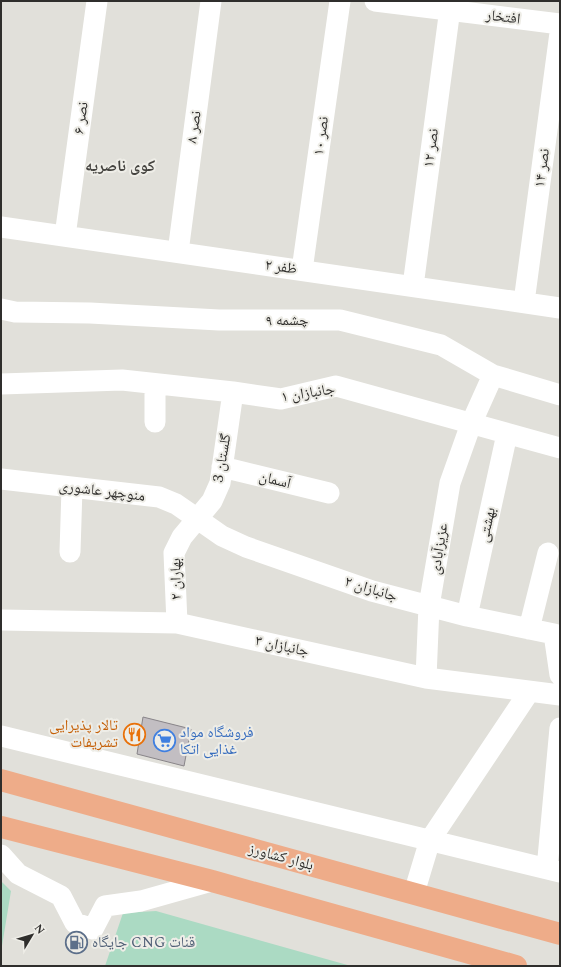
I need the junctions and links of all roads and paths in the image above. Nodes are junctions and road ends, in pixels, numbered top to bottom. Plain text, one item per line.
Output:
1 (97, 1) edge
2 (211, 1) edge
3 (340, 1) edge
4 (375, 1) edge
5 (450, 6) edge
6 (560, 24) edge
7 (560, 33) edge
8 (1, 227) edge
9 (65, 236) junction
10 (178, 252) junction
11 (302, 270) junction
12 (413, 286) junction
13 (524, 302) junction
14 (560, 308) edge
15 (1, 309) edge
16 (493, 375) junction
17 (1, 384) edge
18 (155, 384) junction
19 (233, 392) junction
20 (560, 395) edge
21 (155, 422) dead end
22 (471, 424) junction
23 (507, 434) junction
24 (560, 448) edge
25 (222, 467) junction
26 (1, 479) edge
27 (72, 488) junction
28 (329, 493) dead end
29 (197, 519) junction
30 (70, 552) dead end
31 (548, 553) dead end
32 (430, 606) junction
33 (467, 616) junction
34 (1, 620) edge
35 (177, 623) junction
36 (529, 629) junction
37 (560, 675) edge
38 (426, 678) junction
39 (529, 692) junction
40 (560, 695) edge
41 (560, 728) edge
42 (1, 736) edge
43 (1, 780) edge
44 (1, 827) edge
45 (430, 840) junction
46 (1, 856) edge
47 (554, 870) edge
48 (212, 882) junction
49 (414, 893) junction
50 (560, 934) edge
51 (511, 965) edge

1 - 9 street, نصر ۶
2 - 10 street, نصر ۸
3 - 11 street, نصر ۱۰
4 - 5 street, افتخار
5 - 6 street, افتخار
5 - 12 street, نصر ۱۲
7 - 13 street, نصر ۱۴
8 - 9 street, ظفر ۲
9 - 10 street, ظفر ۲
10 - 11 street, ظفر ۲
11 - 12 street, ظفر ۲
12 - 13 street, ظفر ۲
13 - 14 street, ظفر ۲
15 - 16 street, چشمه ۹
16 - 20 street, چشمه ۹
16 - 22 street, عزیزآبادی
17 - 18 street, جانبازان ۱
18 - 19 street, جانبازان ۱
18 - 21 street
19 - 22 street, جانبازان ۱
19 - 25 street, گلستان 3
22 - 23 street, جانبازان ۱
22 - 32 street, عزیزآبادی
23 - 24 street, جانبازان ۱
23 - 33 street, بهشتی
25 - 28 street, آسمان
25 - 29 street, گلستان 3
26 - 27 street, منوچهر عاشوری
27 - 29 street, منوچهر عاشوری
27 - 30 street
29 - 32 street, جانبازان ۲
29 - 35 street, بهاران ۲
31 - 36 street
32 - 33 street, جانبازان ۲
32 - 38 street, عزیزآبادی
33 - 36 street, جانبازان ۲
34 - 35 street, جانبازان ۳
35 - 38 street, جانبازان ۳
36 - 37 street, جانبازان ۲
38 - 39 street, جانبازان ۳
39 - 40 street, جانبازان ۳
39 - 45 street
41 - 47 street
42 - 45 street
43 - 49 main road, بلوار کشاورز
44 - 48 main road
45 - 47 street
45 - 49 street
46 - 48 street
48 - 51 main road
49 - 50 main road, بلوار کشاورز

